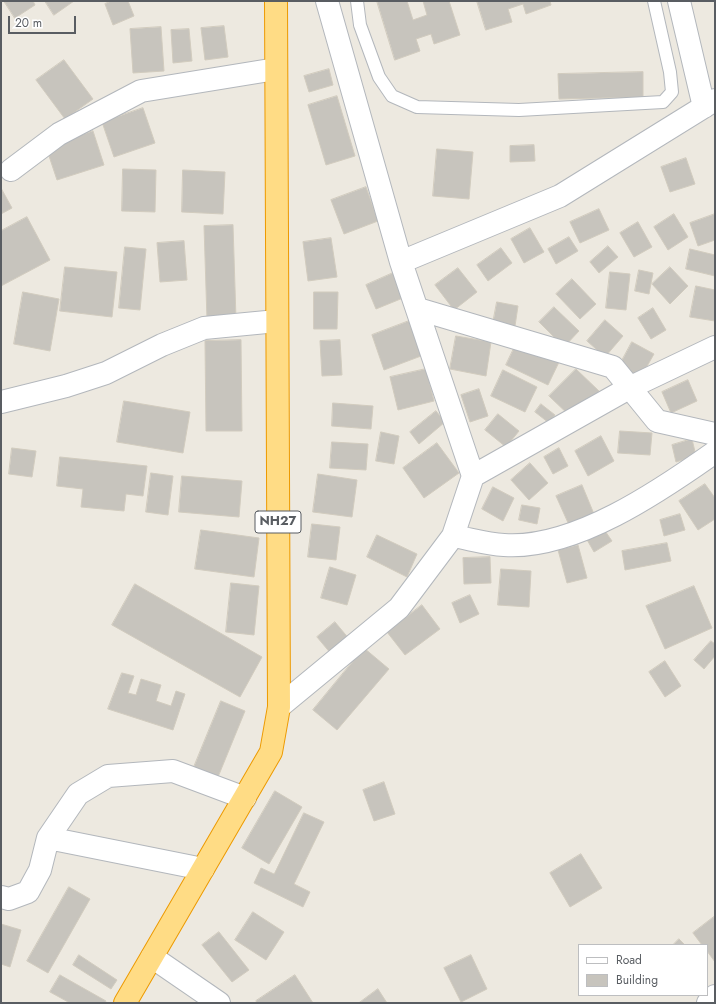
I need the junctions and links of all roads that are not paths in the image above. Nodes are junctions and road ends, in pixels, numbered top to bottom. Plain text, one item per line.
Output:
1 (276, 1) edge
2 (327, 1) edge
3 (357, 1) edge
4 (654, 1) edge
5 (679, 1) edge
6 (276, 69) junction
7 (709, 104) edge
8 (11, 170) dead end
9 (401, 262) junction
10 (418, 309) junction
11 (277, 321) junction
12 (715, 346) edge
13 (629, 388) junction
14 (1, 402) edge
15 (715, 434) edge
16 (715, 452) edge
17 (473, 476) junction
18 (453, 536) junction
19 (279, 706) junction
20 (245, 798) junction
21 (48, 838) junction
22 (203, 869) junction
23 (1, 897) edge
24 (152, 957) junction
25 (715, 996) edge
26 (125, 1003) edge
27 (219, 1003) edge
28 (708, 1003) edge

1 - 6 highway, NH27
2 - 9 street
3 - 4 lane
5 - 7 street
6 - 8 street
6 - 11 highway, NH27
7 - 9 street
9 - 10 street
10 - 13 street
10 - 17 street
11 - 14 street
11 - 19 highway, NH27
12 - 13 street
13 - 15 street
13 - 17 street
16 - 18 street
17 - 18 street
18 - 19 street
19 - 20 highway, NH27
20 - 21 street
20 - 22 highway, NH27
21 - 22 street
21 - 23 street
22 - 24 highway, NH27
24 - 26 highway, NH27
24 - 27 street
25 - 28 street

